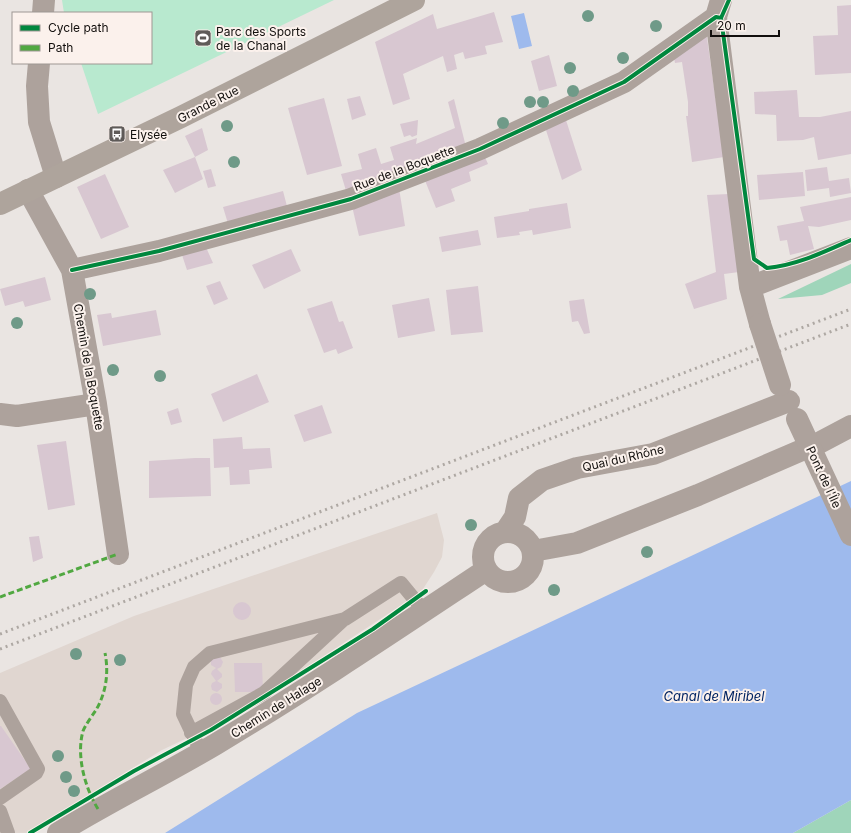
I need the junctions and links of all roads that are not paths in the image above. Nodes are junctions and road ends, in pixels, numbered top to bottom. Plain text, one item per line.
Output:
1 (44, 0) edge
2 (414, 0) edge
3 (719, 8) edge
4 (43, 12) edge
5 (39, 64) edge
6 (56, 177) junction
7 (28, 190) junction
8 (0, 204) edge
9 (851, 248) edge
10 (72, 270) junction
11 (750, 287) junction
12 (789, 402) junction
13 (96, 404) junction
14 (0, 414) edge
15 (851, 426) edge
16 (505, 532) junction
17 (851, 535) edge
18 (533, 551) junction
19 (118, 554) dead end
20 (486, 570) junction
21 (424, 611) junction
22 (345, 619) junction
23 (0, 701) edge
24 (191, 733) junction
25 (201, 752) junction
26 (0, 798) edge
27 (0, 811) edge
28 (8, 833) edge
29 (58, 833) edge

1 - 4 street
2 - 6 main road, Grande Rue
3 - 10 street, Rue de la Boquette
3 - 11 street, Pont de l'Île
5 - 6 street
6 - 7 main road, Grande Rue
7 - 8 main road, Grande Rue
7 - 10 street, Chemin de la Boquette
9 - 11 street
10 - 13 street, Chemin de la Boquette
11 - 12 street, Pont de l'Île, bridge
12 - 16 street, Quai du Rhône
12 - 17 street, Pont de l'Île, bridge
13 - 14 street
13 - 19 street, Chemin de la Boquette
15 - 18 street
16 - 18 street
16 - 20 street
18 - 20 street
20 - 21 street, Chemin de Halage
21 - 22 lane
21 - 25 street, Chemin de Halage
22 - 24 lane
22 - 24 lane
23 - 26 lane
24 - 25 lane
25 - 29 street, Chemin de Halage
27 - 28 lane

